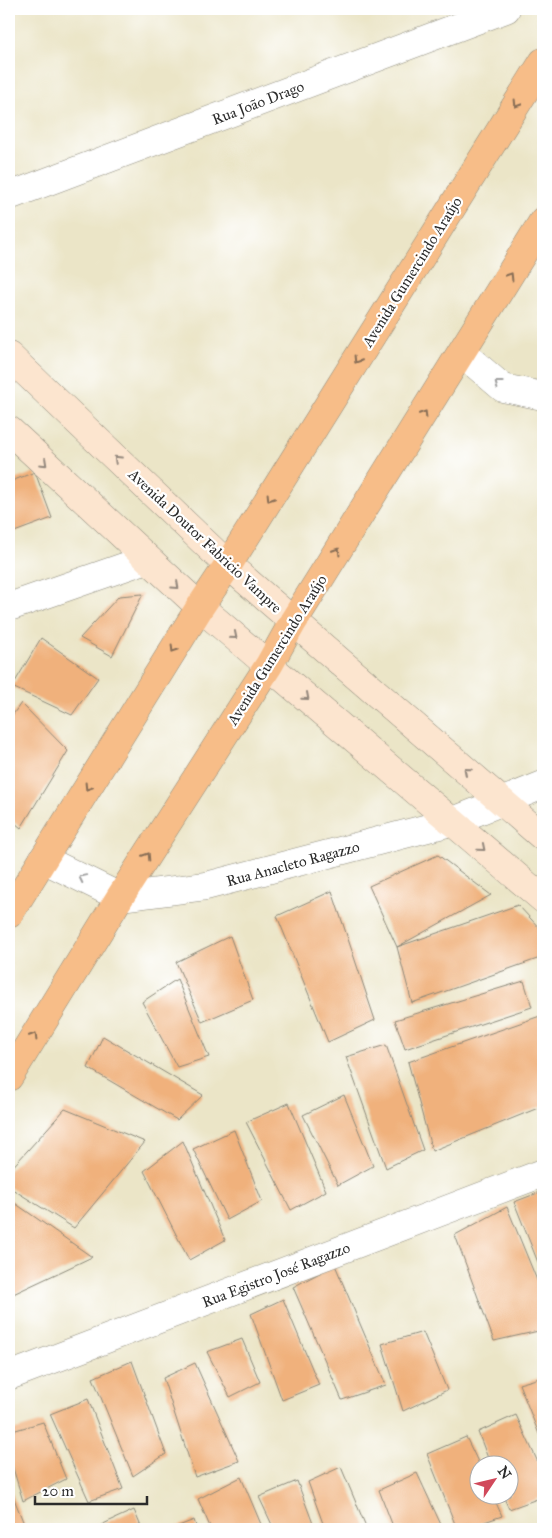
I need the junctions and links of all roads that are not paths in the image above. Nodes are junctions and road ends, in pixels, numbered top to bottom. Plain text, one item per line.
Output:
1 (506, 9) edge
2 (543, 62) edge
3 (9, 196) edge
4 (543, 221) edge
5 (462, 353) junction
6 (9, 356) edge
7 (543, 396) edge
8 (9, 430) edge
9 (147, 559) junction
10 (228, 565) junction
11 (9, 607) edge
12 (200, 607) junction
13 (293, 622) junction
14 (269, 665) junction
15 (543, 785) edge
16 (501, 801) junction
17 (451, 822) junction
18 (543, 838) edge
19 (43, 859) junction
20 (120, 897) junction
21 (543, 899) edge
22 (9, 914) edge
23 (9, 1077) edge
24 (543, 1173) edge
25 (9, 1376) edge

1 - 3 street, Rua João Drago
2 -> 10 highway, Avenida Gumercindo Araújo
5 -> 4 highway, Avenida Gumercindo Araújo
7 -> 5 street
13 -> 5 highway, Avenida Gumercindo Araújo
10 -> 6 main road, Avenida Doutor Fabricio Vampre
8 -> 9 main road
9 - 11 street
9 -> 12 main road
10 - 12 highway, Avenida Gumercindo Araújo
10 - 13 main road, Avenida Doutor Fabricio Vampre
12 -> 14 main road
12 -> 19 highway, Avenida Gumercindo Araújo
13 - 14 highway, Avenida Gumercindo Araújo
16 -> 13 main road, Avenida Doutor Fabricio Vampre
14 -> 17 main road
20 -> 14 highway, Avenida Gumercindo Araújo
15 - 16 street, Rua Anacleto Ragazzo
16 - 17 street, Rua Anacleto Ragazzo
16 - 18 main road, Avenida Doutor Fabricio Vampre
17 - 20 street, Rua Anacleto Ragazzo
17 -> 21 main road
20 -> 19 street
19 - 22 highway, Avenida Gumercindo Araújo
23 -> 20 highway, Avenida Gumercindo Araújo
24 - 25 street, Rua Egistro José Ragazzo

